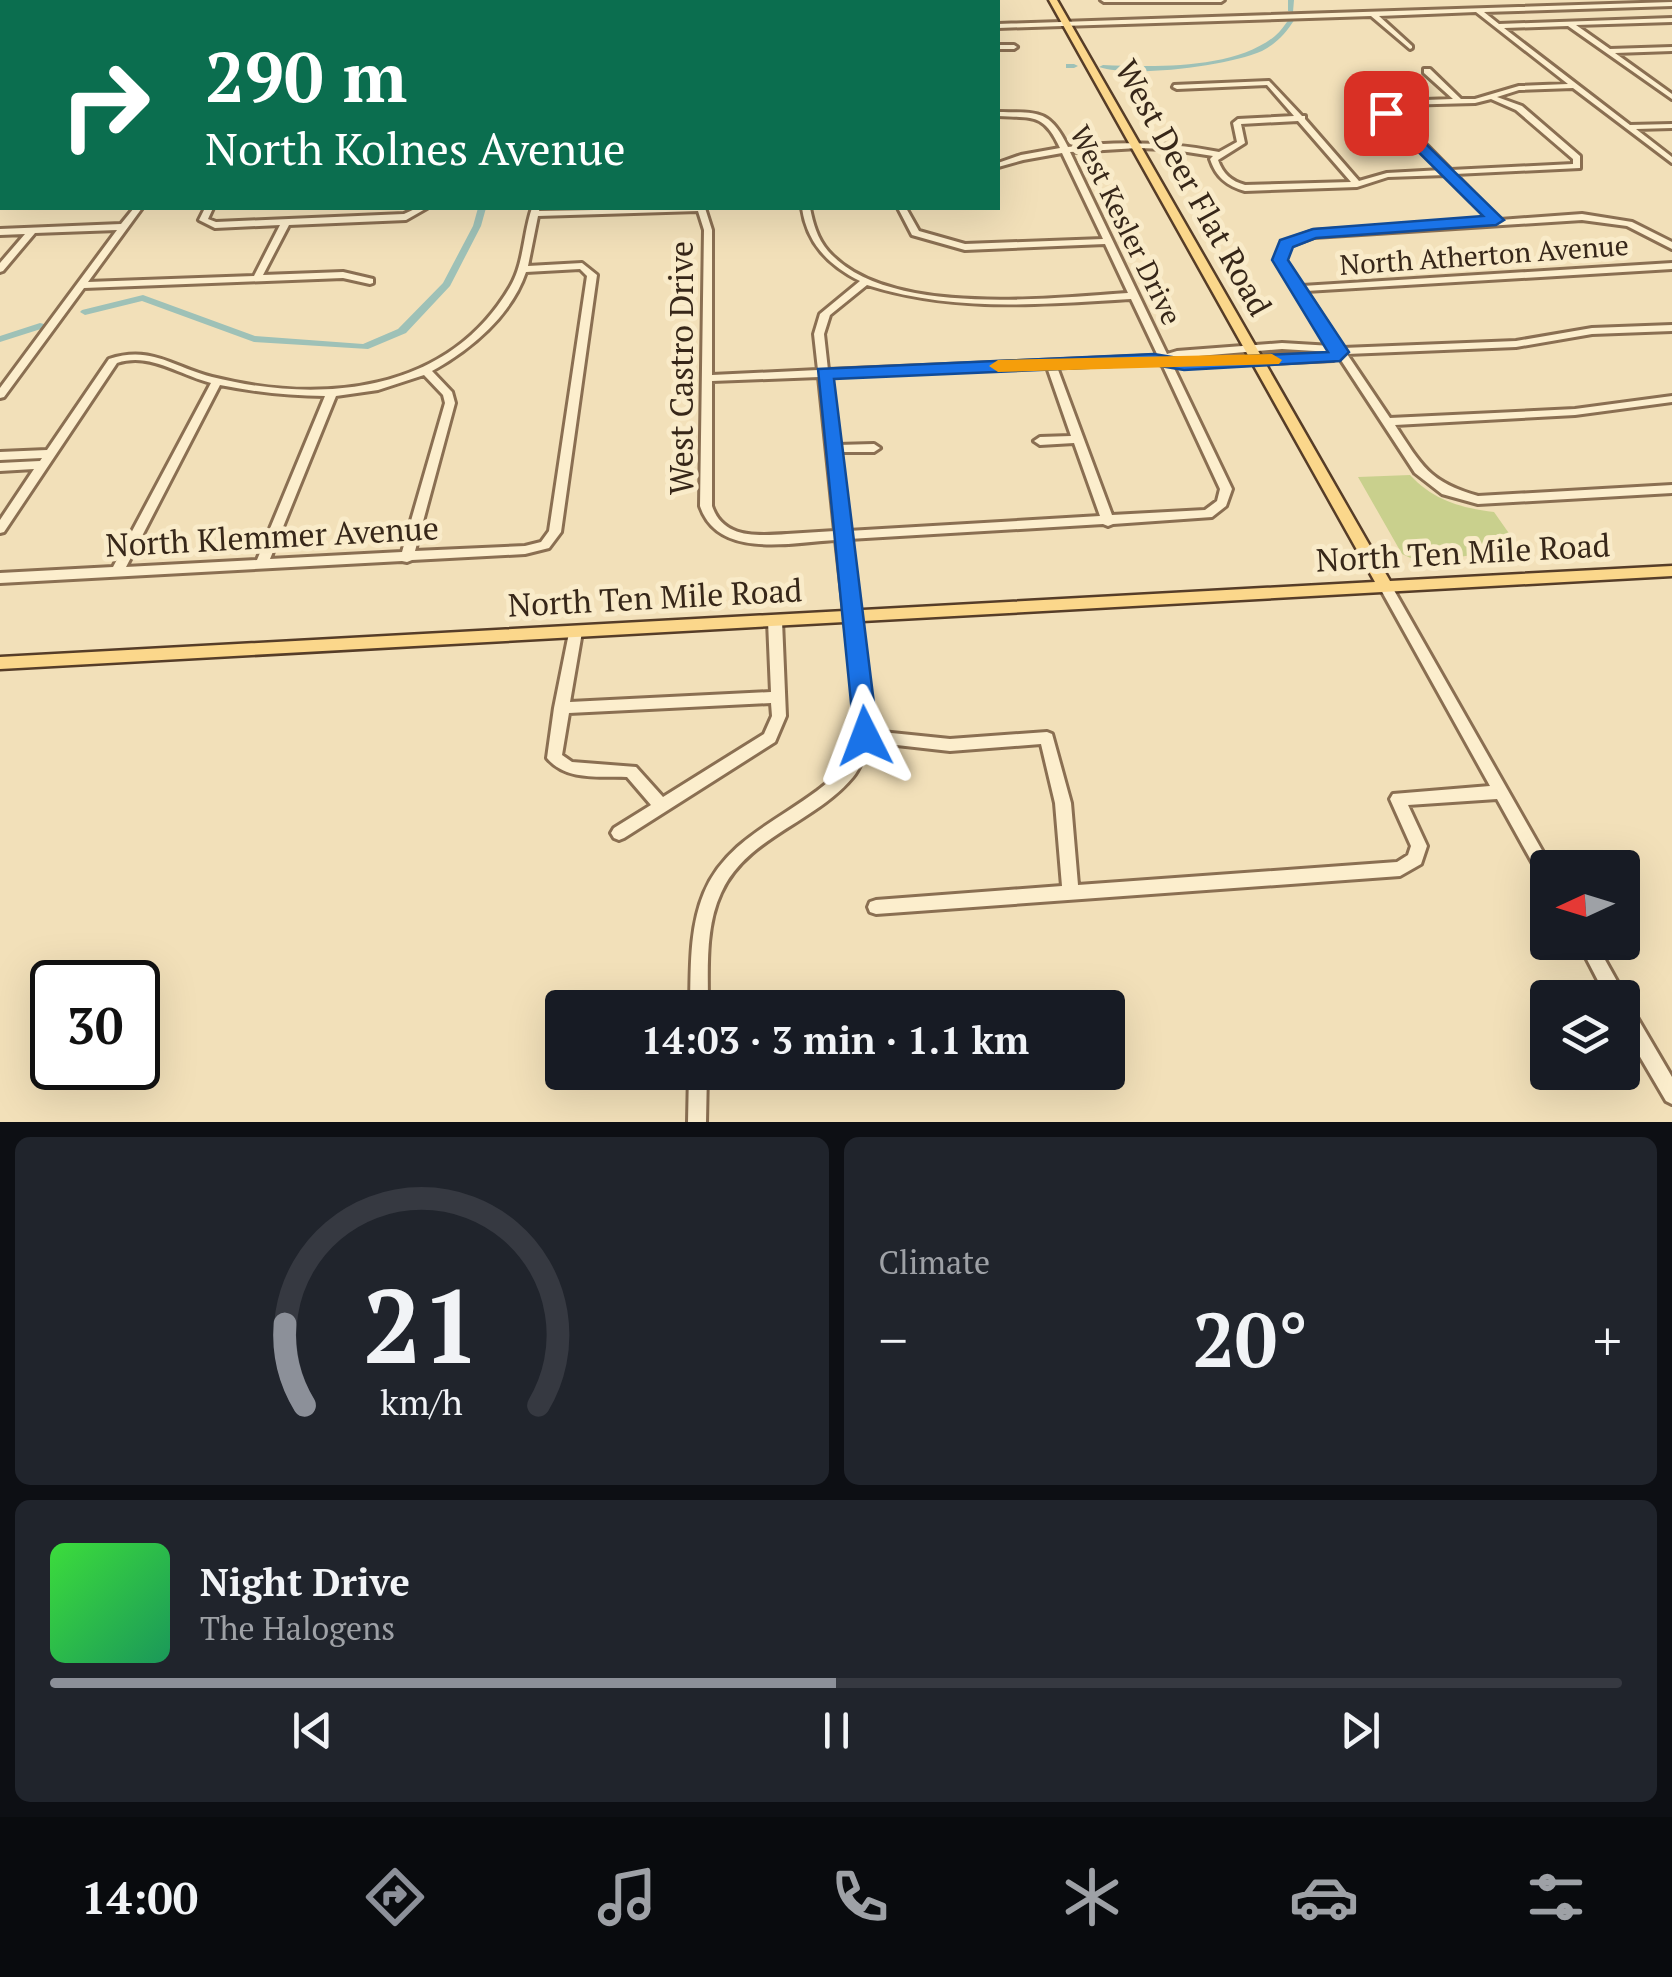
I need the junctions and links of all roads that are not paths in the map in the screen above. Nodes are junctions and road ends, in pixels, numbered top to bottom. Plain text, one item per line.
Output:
1 (1053, 0) edge
2 (1221, 0) edge
3 (1548, 0) edge
4 (1105, 1) edge
5 (1173, 1) edge
6 (1672, 4) edge
7 (1559, 8) junction
8 (1477, 10) junction
9 (1372, 12) junction
10 (1186, 18) junction
11 (1672, 20) edge
12 (1066, 23) junction
13 (1569, 24) junction
14 (1000, 26) edge
15 (1497, 26) junction
16 (1014, 46) dead end
17 (1000, 47) edge
18 (1410, 47) dead end
19 (1672, 49) edge
20 (1608, 52) junction
21 (1428, 71) dead end
22 (1672, 84) edge
23 (1655, 85) junction
24 (1574, 86) junction
25 (1176, 87) dead end
26 (1672, 97) edge
27 (1494, 98) junction
28 (1459, 101) junction
29 (1000, 114) edge
30 (1302, 118) junction
31 (1672, 126) edge
32 (1627, 127) junction
33 (1135, 148) junction
34 (1066, 151) junction
35 (1220, 155) junction
36 (1670, 161) edge
37 (1000, 164) edge
38 (1449, 172) junction
39 (1357, 184) junction
40 (136, 210) edge
41 (208, 210) edge
42 (590, 210) edge
43 (702, 210) edge
44 (806, 210) edge
45 (903, 210) edge
46 (419, 211) edge
47 (535, 211) edge
48 (1496, 220) junction
49 (286, 222) junction
50 (124, 226) junction
51 (32, 231) junction
52 (0, 232) edge
53 (1109, 242) junction
54 (1672, 246) edge
55 (1672, 266) edge
56 (522, 269) junction
57 (0, 270) edge
58 (257, 278) junction
59 (370, 281) dead end
60 (866, 281) junction
61 (81, 285) junction
62 (1298, 289) junction
63 (1135, 296) junction
64 (1672, 328) edge
65 (1340, 352) junction
66 (1254, 356) junction
67 (1165, 359) junction
68 (1052, 364) junction
69 (428, 372) junction
70 (824, 374) junction
71 (707, 378) junction
72 (218, 381) junction
73 (332, 393) junction
74 (0, 395) edge
75 (1672, 398) edge
76 (1387, 422) junction
77 (1078, 439) junction
78 (1040, 440) dead end
79 (874, 448) dead end
80 (834, 449) junction
81 (0, 456) edge
82 (44, 460) junction
83 (0, 467) edge
84 (1672, 488) edge
85 (1108, 522) junction
86 (0, 529) edge
87 (844, 536) junction
88 (407, 558) junction
89 (262, 564) junction
90 (1672, 571) edge
91 (116, 572) junction
92 (0, 578) edge
93 (1386, 588) junction
94 (854, 617) junction
95 (775, 621) junction
96 (576, 632) junction
97 (0, 663) edge
98 (778, 697) junction
99 (561, 708) junction
100 (865, 736) junction
101 (1501, 792) junction
102 (662, 806) junction
103 (619, 833) dead end
104 (1534, 850) edge
105 (1070, 891) junction
106 (876, 906) dead end
107 (699, 990) edge
108 (1640, 1039) edge
109 (698, 1090) edge
110 (1672, 1095) edge
111 (697, 1122) edge

1 - 12 main road, West Deer Flat Road
2 - 5 street
3 - 7 street
4 - 5 street
5 - 10 street
6 - 7 street
7 - 8 street
8 - 9 street
8 - 15 street
9 - 10 street
9 - 18 street
10 - 12 street
11 - 13 street
12 - 14 street
12 - 33 main road, West Deer Flat Road
13 - 15 street
13 - 20 street
15 - 24 street
16 - 17 street
19 - 20 street
20 - 23 street
21 - 28 street
22 - 23 street
23 - 26 street
24 - 27 street
24 - 32 street
25 - 30 street
27 - 28 street
27 - 38 street
28 - 38 street
29 - 34 street, West Kesler Drive
30 - 35 street
30 - 39 street
31 - 32 street
32 - 36 street
33 - 34 street
33 - 35 street
33 - 66 main road, West Deer Flat Road
34 - 37 street
34 - 53 street, West Kesler Drive
35 - 39 street
38 - 39 street
38 - 48 street
40 - 50 street
41 - 49 street
42 - 47 street
43 - 71 street, West Castro Drive
44 - 60 street
45 - 53 street
46 - 49 street
47 - 56 street
48 - 54 street
48 - 62 street
49 - 58 street
50 - 51 street
50 - 61 street
51 - 52 street
51 - 57 street
53 - 63 street, West Kesler Drive
55 - 62 street, North Atherton Avenue
56 - 69 street
56 - 88 street, North Klemmer Avenue
58 - 59 street
58 - 61 street
60 - 63 street
60 - 70 street
61 - 74 street
62 - 65 street
63 - 67 street, West Kesler Drive
64 - 65 street
65 - 66 street
65 - 76 street
66 - 67 street
66 - 93 main road, West Deer Flat Road
67 - 68 street
67 - 85 street, West Kesler Drive
68 - 70 street
68 - 77 street
69 - 73 street
69 - 88 street
70 - 71 street
70 - 80 street
71 - 87 street, West Castro Drive
72 - 73 street
72 - 82 street
72 - 91 street
73 - 89 street
75 - 76 street
76 - 84 street
77 - 78 street
77 - 85 street
79 - 80 street
80 - 87 street
81 - 82 street
82 - 83 street
82 - 86 street
85 - 87 street
87 - 94 street
88 - 89 street, North Klemmer Avenue
89 - 91 street, North Klemmer Avenue
90 - 93 main road, North Ten Mile Road
91 - 92 street, North Klemmer Avenue
93 - 94 main road, North Ten Mile Road
93 - 101 street, West Deer Flat Road
94 - 95 main road, North Ten Mile Road
94 - 100 street
95 - 96 main road, North Ten Mile Road
95 - 98 street
96 - 97 main road, North Ten Mile Road
96 - 99 street
98 - 99 street
98 - 102 street
99 - 102 street
100 - 105 street
100 - 107 street
101 - 104 street, West Deer Flat Road
101 - 105 street
102 - 103 street
105 - 106 street
108 - 110 street
109 - 111 street

